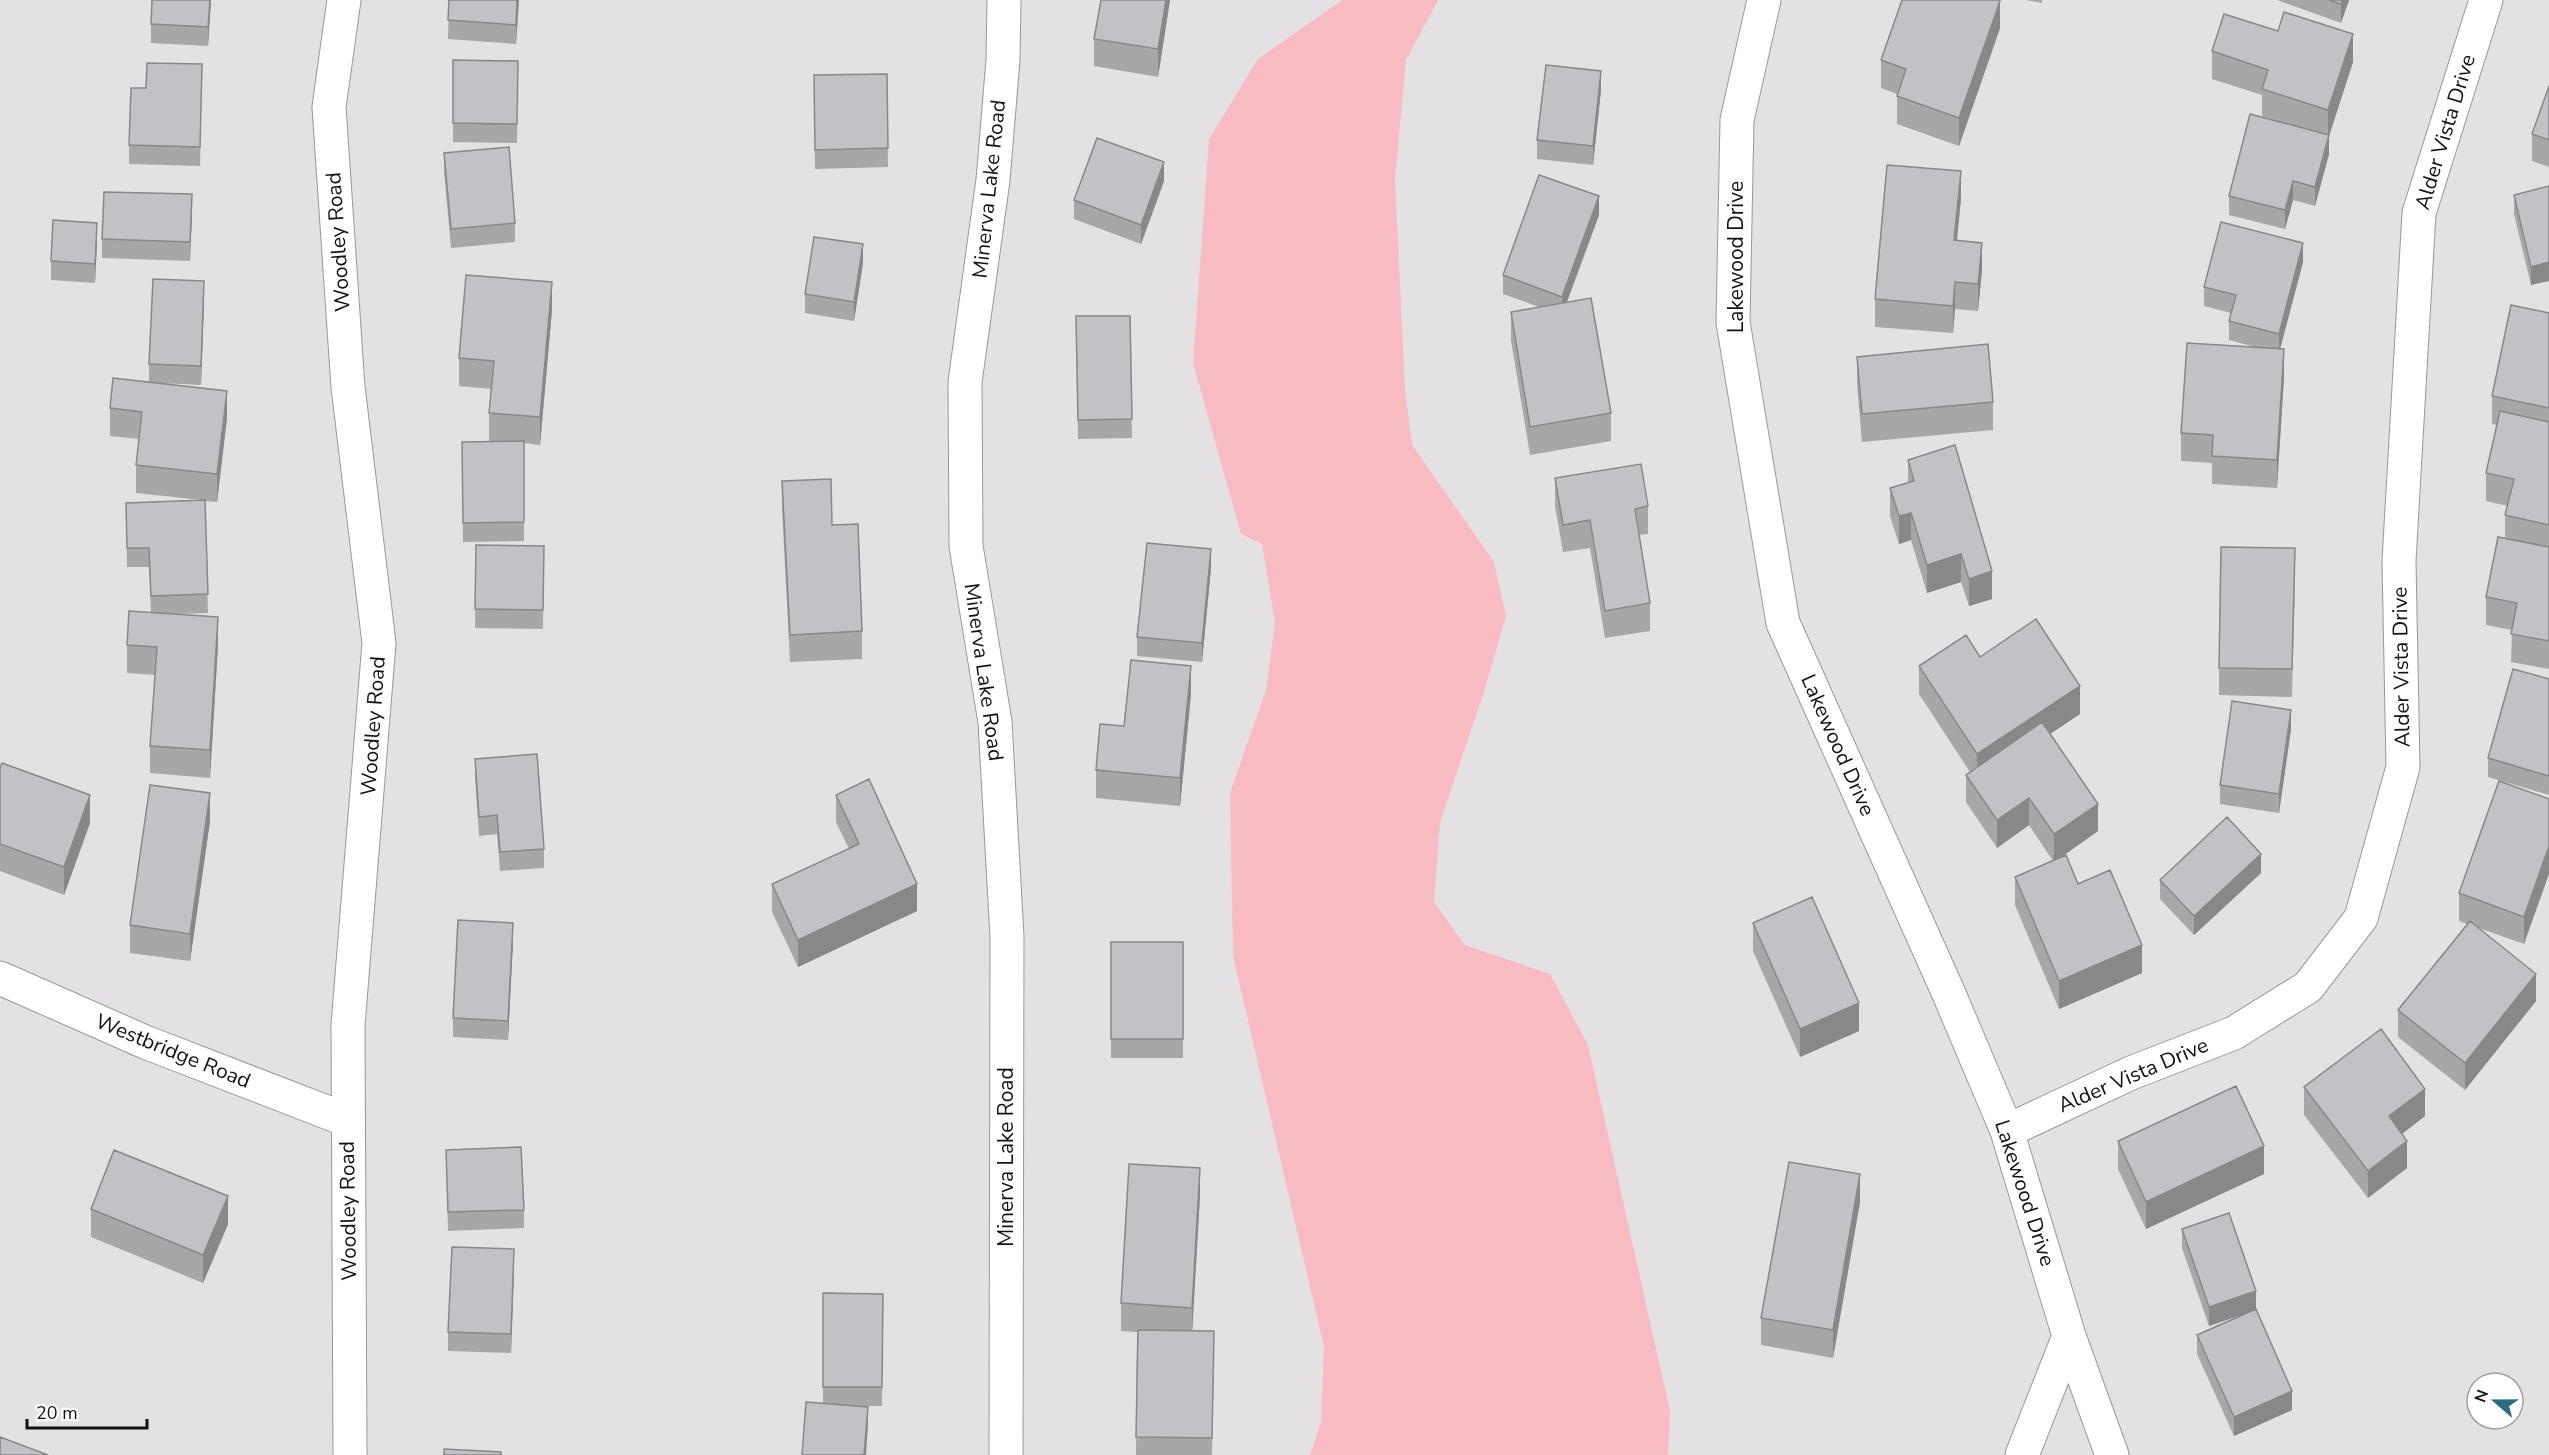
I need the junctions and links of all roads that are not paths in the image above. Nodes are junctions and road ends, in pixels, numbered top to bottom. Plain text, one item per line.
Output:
1 (344, 0) edge
2 (1004, 0) edge
3 (1764, 0) edge
4 (2486, 0) edge
5 (0, 978) edge
6 (347, 1119) junction
7 (2007, 1131) junction
8 (2069, 1336) junction
9 (350, 1455) edge
10 (1006, 1455) edge
11 (2022, 1455) edge
12 (2112, 1455) edge

1 - 6 street, Woodley Road
2 - 10 street, Minerva Lake Road
3 - 7 street, Lakewood Drive
4 - 7 street, Alder Vista Drive
5 - 6 street, Westbridge Road
6 - 9 street, Woodley Road
7 - 8 street, Lakewood Drive
8 - 11 street
8 - 12 street, Lakewood Drive

